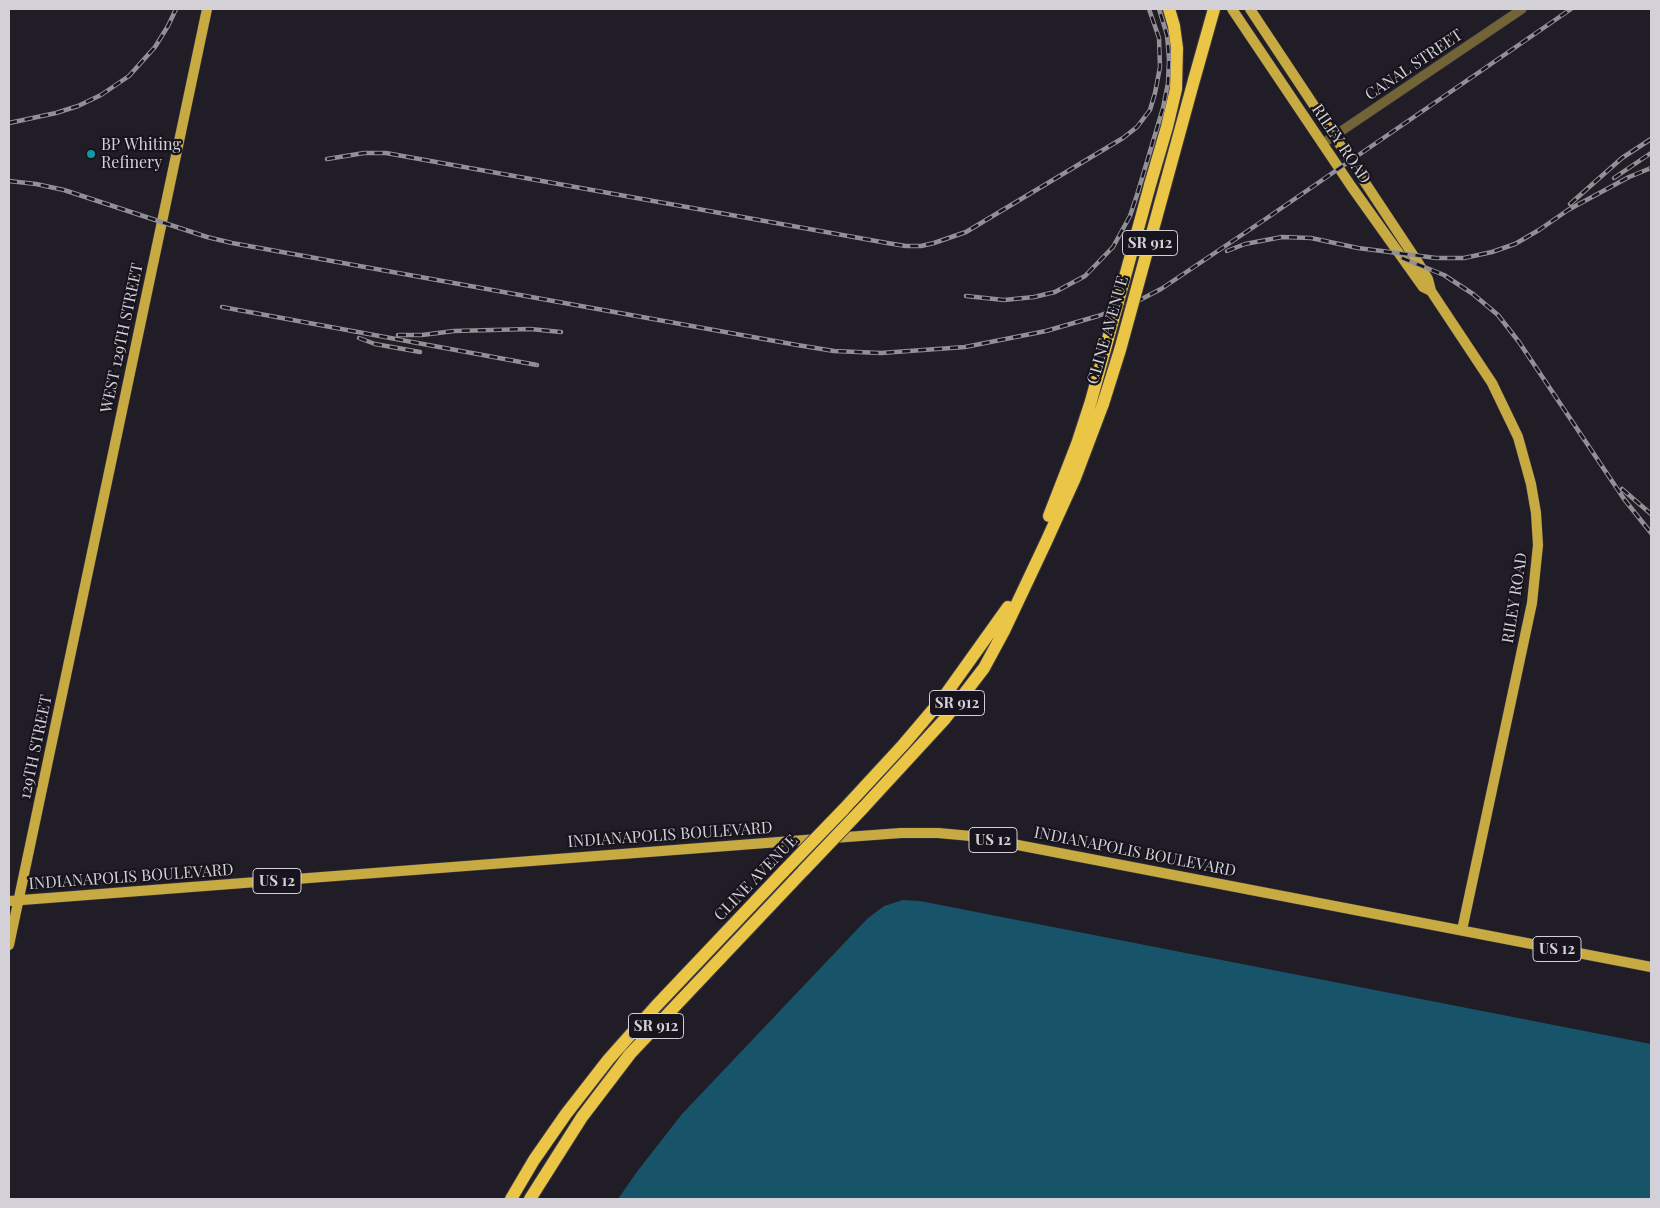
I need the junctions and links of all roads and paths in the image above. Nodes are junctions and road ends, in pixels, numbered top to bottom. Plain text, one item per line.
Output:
1 (207, 9) edge
2 (1169, 9) edge
3 (1214, 9) edge
4 (1232, 9) edge
5 (1250, 9) edge
6 (1522, 9) edge
7 (1336, 137) junction
8 (1322, 144) junction
9 (1431, 291) junction
10 (1097, 402) junction
11 (1027, 580) junction
12 (1003, 615) junction
13 (67, 673) joint
14 (13, 901) edge
15 (1462, 930) junction
16 (9, 945) edge
17 (1651, 967) edge
18 (511, 1199) edge
19 (530, 1199) edge

1 - 13 main road, WEST 129TH STREET
2 - 10 highway, bridge
3 - 10 highway, CLINE AVENUE / SR 912, bridge
4 - 8 main road, RILEY ROAD
5 - 7 main road, RILEY ROAD
6 - 7 street, CANAL STREET
7 - 8 street, CANAL STREET
7 - 9 main road, RILEY ROAD
8 - 9 main road, RILEY ROAD
9 - 15 main road, RILEY ROAD
10 - 11 highway, CLINE AVENUE / SR 912
10 - 12 highway
11 - 12 highway, CLINE AVENUE / SR 912
11 - 19 highway, CLINE AVENUE / SR 912, bridge
12 - 18 highway, CLINE AVENUE / SR 912, bridge
13 - 14 main road, 129TH STREET
14 - 15 main road, INDIANAPOLIS BOULEVARD / US 12
14 - 16 main road, 129TH STREET
15 - 17 main road, INDIANAPOLIS BOULEVARD / US 12

